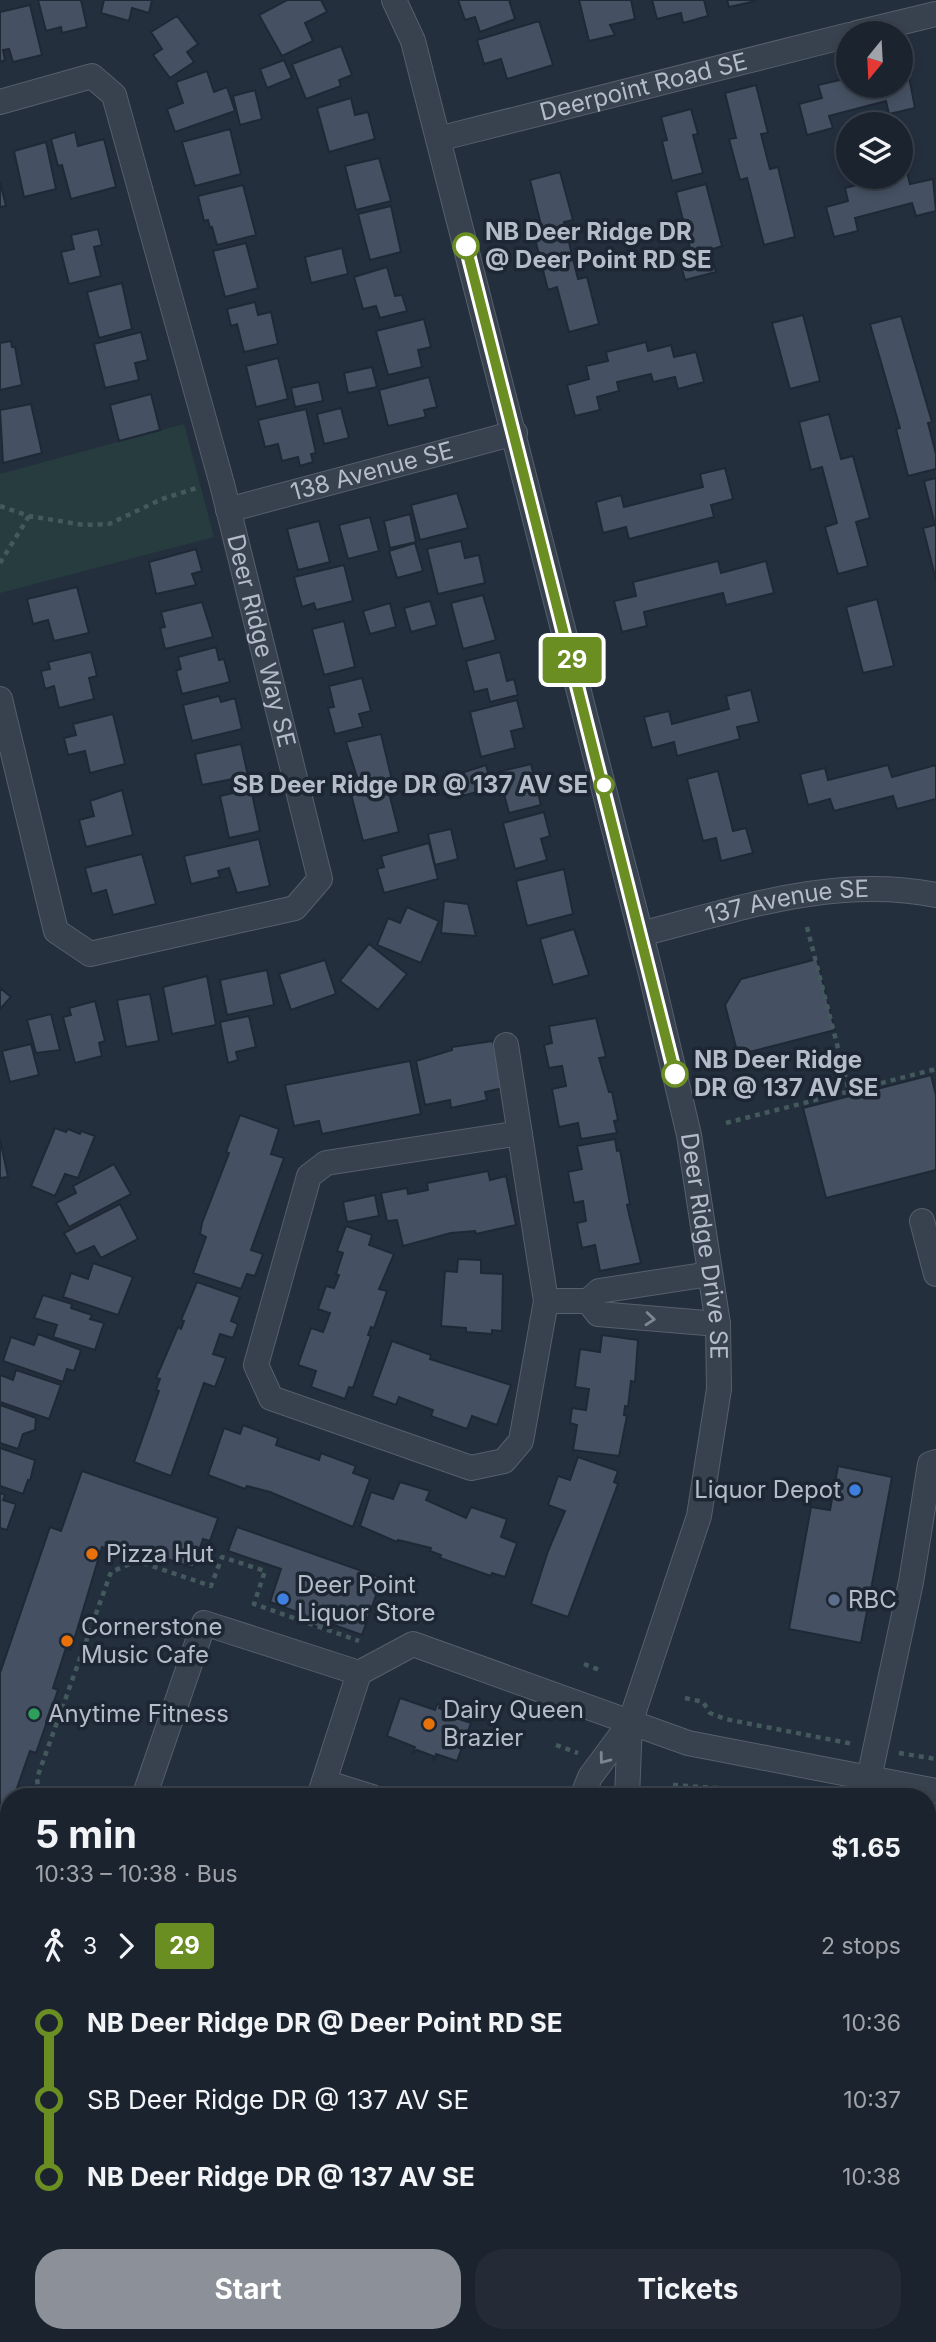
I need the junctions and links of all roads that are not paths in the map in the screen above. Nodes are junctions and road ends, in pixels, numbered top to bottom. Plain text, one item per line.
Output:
1 (394, 0) edge
2 (936, 14) edge
3 (907, 21) edge
4 (836, 38) edge
5 (0, 102) edge
6 (438, 139) junction
7 (514, 433) junction
8 (228, 510) junction
9 (0, 699) edge
10 (936, 895) edge
11 (641, 934) junction
12 (506, 1045) dead end
13 (520, 1133) junction
14 (922, 1221) dead end
15 (710, 1274) junction
16 (936, 1274) edge
17 (546, 1301) junction
18 (588, 1301) junction
19 (718, 1324) junction
20 (936, 1462) edge
21 (359, 1673) junction
22 (630, 1723) junction
23 (147, 1788) edge
24 (321, 1788) edge
25 (586, 1788) edge
26 (635, 1788) edge
27 (867, 1788) edge

1 - 6 street, Deer Ridge Drive SE
2 - 3 street
4 - 6 street, Deerpoint Road SE
5 - 8 street, Deer Ridge Way SE
6 - 7 street, Deer Ridge Drive SE
7 - 8 street, 138 Avenue SE
7 - 11 street, Deer Ridge Drive SE
8 - 9 street, Deer Ridge Way SE
10 - 11 street, 137 Avenue SE
11 - 15 street, Deer Ridge Drive SE
12 - 13 street
13 - 17 street
13 - 17 street
14 - 16 street
15 - 18 street
15 - 19 street, Deer Ridge Drive SE
17 - 18 street
18 -> 19 street
19 - 22 street, Deer Ridge Drive SE
20 - 27 street
21 - 22 street
21 - 23 street
21 - 24 street
22 -> 25 street, Deer Ridge Drive SE
22 - 26 street, Deer Ridge Drive SE
22 - 27 street

